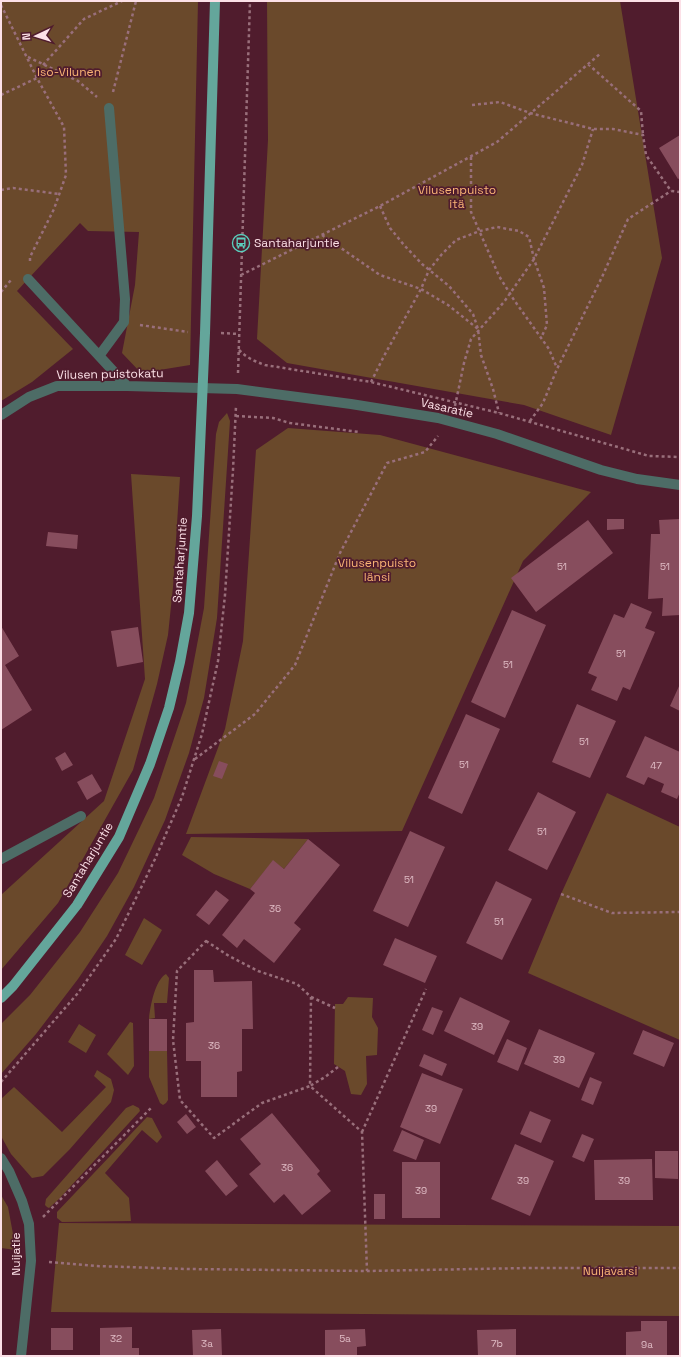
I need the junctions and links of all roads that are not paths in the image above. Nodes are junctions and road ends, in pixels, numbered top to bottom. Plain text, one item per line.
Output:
1 (216, 1) edge
2 (109, 108) road end
3 (28, 279) road end
4 (99, 356) junction
5 (127, 386) junction
6 (202, 387) junction
7 (1, 415) edge
8 (680, 485) edge
9 (81, 816) dead end
10 (1, 859) edge
11 (1, 998) edge
12 (1, 1158) edge
13 (21, 1356) edge

1 - 6 main road, Santaharjuntie
2 - 4 street
3 - 4 street
4 - 5 street
5 - 6 street, Vilusen puistokatu
5 - 7 street, Vilusen puistokatu
6 - 8 street, Vasaratie
6 - 11 main road, Santaharjuntie
9 - 10 street
12 - 13 street, Nuijatie

